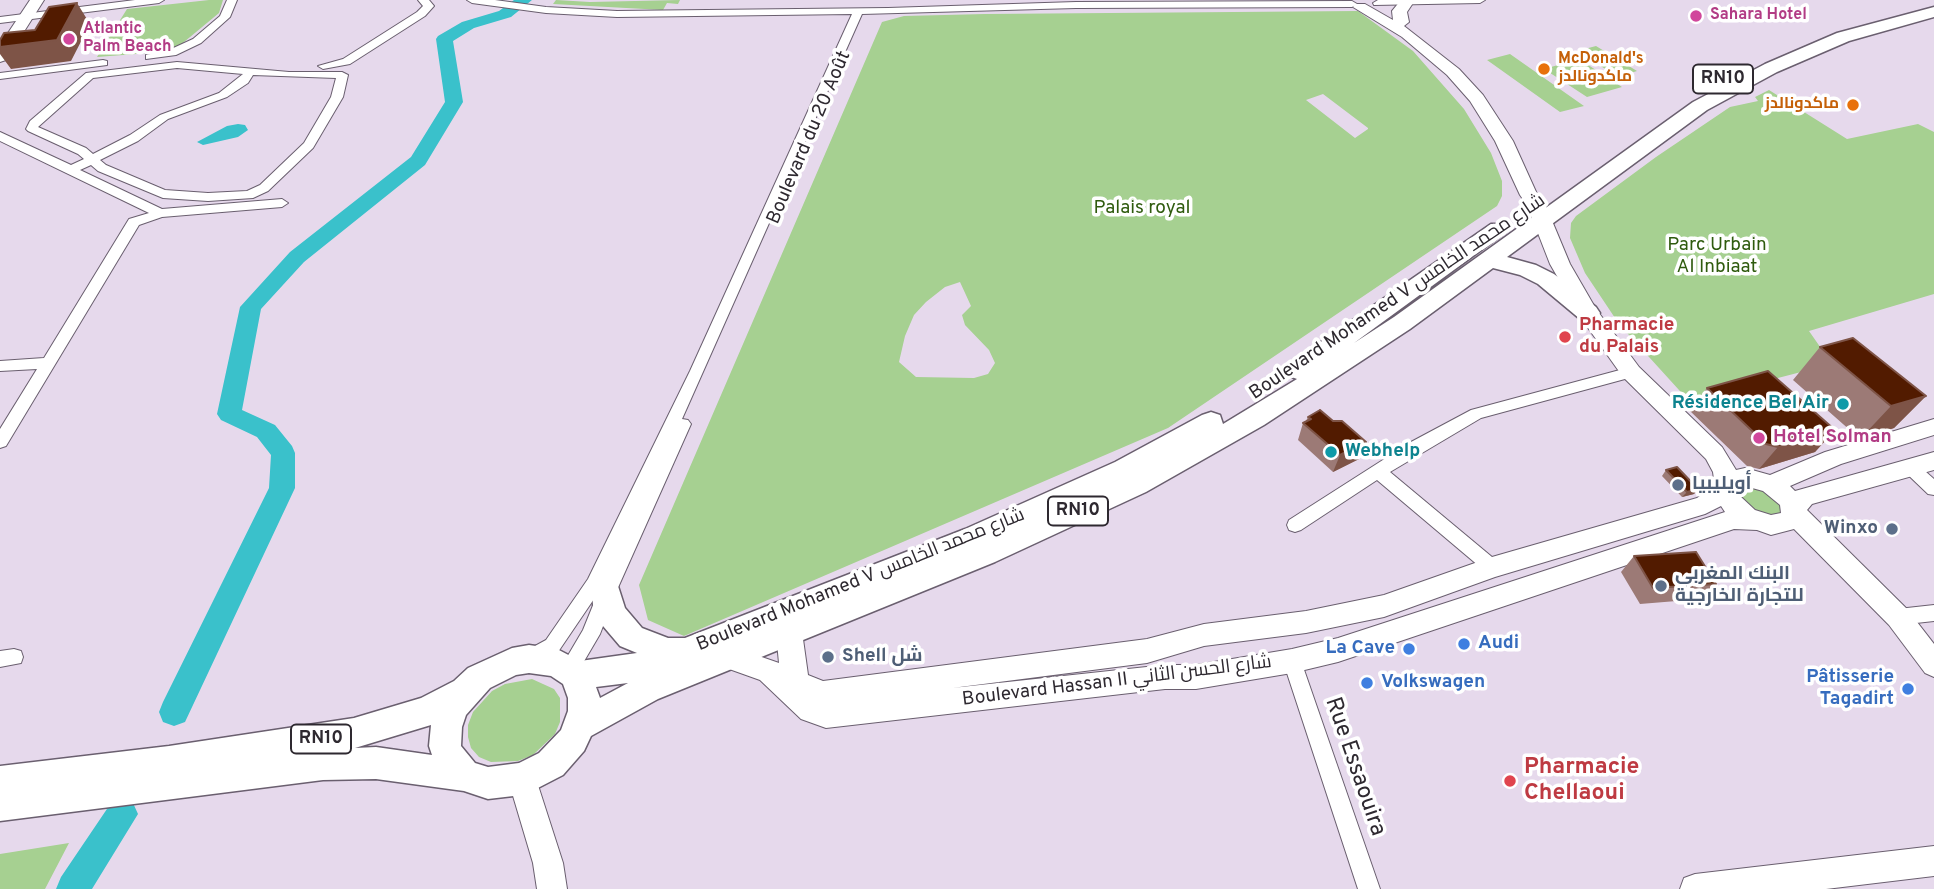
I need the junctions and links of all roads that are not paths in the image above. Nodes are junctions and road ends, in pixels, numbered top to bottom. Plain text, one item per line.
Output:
1 (20, 0) edge
2 (37, 0) edge
3 (159, 0) edge
4 (232, 0) edge
5 (423, 0) edge
6 (472, 0) edge
7 (1328, 0) edge
8 (1480, 0) edge
9 (1409, 1) edge
10 (1424, 1) edge
11 (1310, 3) junction
12 (1366, 3) edge
13 (1934, 3) edge
14 (822, 11) junction
15 (888, 11) junction
16 (861, 12) junction
17 (1934, 12) edge
18 (29, 16) junction
19 (4, 20) edge
20 (1401, 22) junction
21 (853, 31) junction
22 (0, 33) edge
23 (181, 50) junction
24 (0, 57) edge
25 (224, 59) dead end
26 (177, 65) junction
27 (250, 71) junction
28 (0, 76) edge
29 (0, 136) edge
30 (92, 159) junction
31 (69, 171) junction
32 (282, 203) dead end
33 (160, 213) junction
34 (1537, 216) junction
35 (1488, 259) junction
36 (1588, 313) junction
37 (46, 363) junction
38 (0, 366) edge
39 (1631, 372) junction
40 (1934, 427) edge
41 (0, 442) edge
42 (1705, 443) junction
43 (1934, 461) edge
44 (1911, 468) junction
45 (1379, 472) junction
46 (1130, 477) junction
47 (1767, 482) junction
48 (1727, 487) junction
49 (1934, 489) edge
50 (1794, 511) junction
51 (1763, 523) junction
52 (1295, 525) dead end
53 (1839, 559) junction
54 (1492, 567) junction
55 (607, 592) junction
56 (1934, 612) edge
57 (1898, 617) junction
58 (789, 632) junction
59 (688, 651) junction
60 (727, 657) junction
61 (528, 659) junction
62 (1292, 661) junction
63 (1934, 665) edge
64 (572, 672) junction
65 (465, 691) junction
66 (581, 724) junction
67 (166, 773) junction
68 (464, 775) junction
69 (522, 779) junction
70 (107, 781) junction
71 (0, 782) edge
72 (0, 805) edge
73 (1934, 861) edge
74 (1749, 885) edge
75 (552, 889) edge
76 (1369, 889) edge
77 (1695, 889) edge

1 - 19 street
2 - 18 street
3 - 18 street
4 - 23 street
5 - 25 street
6 - 14 street
7 - 11 street
8 - 10 street
9 - 10 street
9 - 12 street
9 - 20 street
11 - 12 street
11 - 15 street
12 - 20 street
12 - 34 street
13 - 34 main road, Boulevard Mohamed V شارع محمد الخامس / RN10
14 - 16 street
14 - 21 street
15 - 16 street
15 - 21 street
16 - 21 street, Boulevard du 20 Août
17 - 34 main road, Boulevard Mohamed V شارع محمد الخامس / RN10
18 - 19 street
18 - 24 street
19 - 22 street
20 - 34 street
21 - 55 street, Boulevard du 20 Août
21 - 61 street, Boulevard du 20 Août
23 - 26 street
23 - 28 street
26 - 27 street
26 - 30 street
27 - 30 street
27 - 30 street
29 - 31 street
30 - 31 street
31 - 33 street
32 - 33 street
33 - 37 street
34 - 35 main road, Boulevard Mohamed V شارع محمد الخامس / RN10
34 - 36 street
34 - 46 main road, Boulevard Mohamed V شارع محمد الخامس / RN10
35 - 36 main road
35 - 46 main road, Boulevard Mohamed V شارع محمد الخامس / RN10
36 - 39 street
37 - 38 street
37 - 41 street
39 - 42 street
39 - 45 street
40 - 47 street
42 - 47 street
42 - 48 street
43 - 44 street
44 - 49 street
44 - 50 street
45 - 52 street
45 - 54 street
46 - 58 main road, Boulevard Mohamed V شارع محمد الخامس / RN10
46 - 59 main road, Boulevard Mohamed V شارع محمد الخامس / RN10
47 - 48 street
47 - 50 street
48 - 51 street
48 - 54 street, Boulevard Hassan II شارع الحسن الثاني
50 - 51 street
50 - 53 street
51 - 53 street
51 - 62 street, Boulevard Hassan II شارع الحسن الثاني
53 - 57 street
54 - 58 street, Boulevard Hassan II شارع الحسن الثاني
55 - 59 main road
55 - 64 street, Boulevard du 20 Août
56 - 57 street
57 - 63 street
58 - 60 main road, Boulevard Mohamed V شارع محمد الخامس / RN10
59 - 64 main road, Boulevard Mohamed V شارع محمد الخامس / RN10
60 - 62 street, Boulevard Hassan II شارع الحسن الثاني
60 - 66 main road, Boulevard Mohamed V شارع محمد الخامس / RN10
61 - 64 main road, RN10
61 - 65 main road, RN10
62 - 76 street, Rue Essaouira
64 - 66 main road
65 - 67 main road, RN10
65 - 68 main road, RN10
66 - 69 main road, RN10
67 - 68 main road, RN10
67 - 70 main road, RN10
68 - 69 main road, RN10
69 - 75 street
70 - 71 main road, RN10
70 - 72 main road, RN10
73 - 74 street
74 - 77 street

